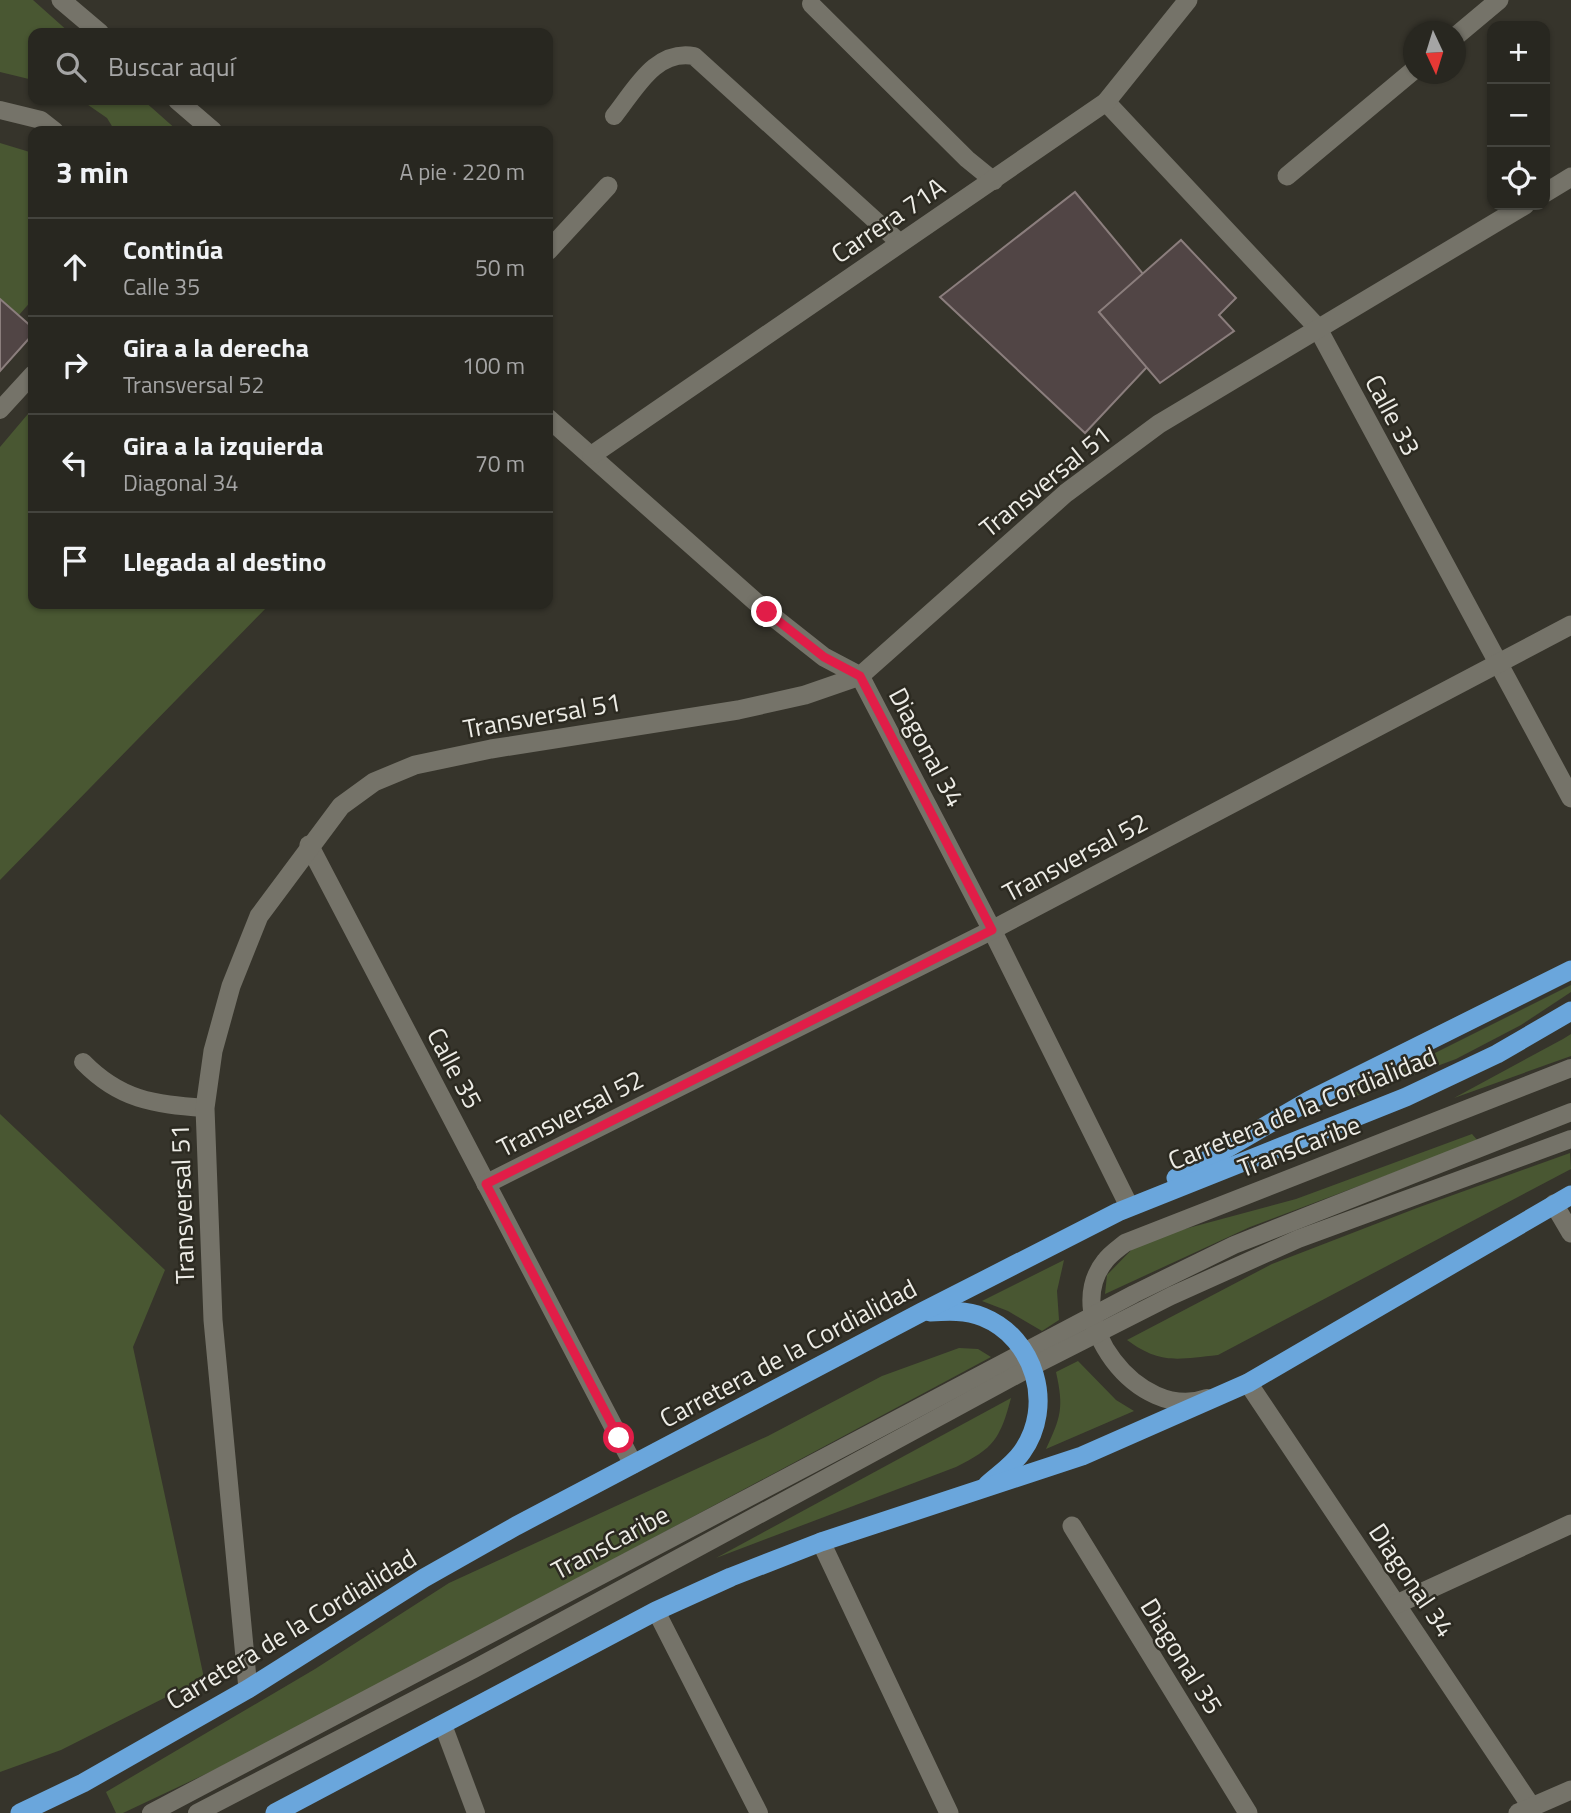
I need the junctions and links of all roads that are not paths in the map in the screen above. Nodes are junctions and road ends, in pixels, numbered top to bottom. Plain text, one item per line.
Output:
1 (61, 0) edge
2 (1188, 0) edge
3 (1499, 0) edge
4 (811, 4) dead end
5 (1466, 27) edge
6 (94, 28) edge
7 (1403, 78) edge
8 (1106, 102) junction
9 (183, 105) edge
10 (0, 110) edge
11 (614, 117) dead end
12 (49, 126) edge
13 (207, 126) edge
14 (1287, 176) dead end
15 (1571, 177) edge
16 (995, 181) junction
17 (608, 186) dead end
18 (1550, 190) edge
19 (1516, 210) edge
20 (899, 242) junction
21 (553, 246) edge
22 (1317, 327) junction
23 (28, 380) edge
24 (0, 411) edge
25 (553, 422) edge
26 (592, 455) junction
27 (1571, 625) edge
28 (1498, 663) junction
29 (860, 676) junction
30 (1571, 798) edge
31 (309, 845) junction
32 (992, 930) junction
33 (1571, 970) edge
34 (1571, 1011) edge
35 (83, 1062) dead end
36 (1571, 1068) edge
37 (205, 1108) junction
38 (1571, 1112) edge
39 (1571, 1139) edge
40 (486, 1184) junction
41 (1563, 1200) edge
42 (1124, 1209) junction
43 (1571, 1233) edge
44 (922, 1312) junction
45 (1096, 1325) junction
46 (1029, 1359) junction
47 (1248, 1383) junction
48 (633, 1464) junction
49 (981, 1491) junction
50 (1571, 1524) edge
51 (1072, 1526) dead end
52 (821, 1542) junction
53 (1396, 1604) junction
54 (656, 1611) junction
55 (248, 1689) junction
56 (443, 1725) junction
57 (1571, 1790) edge
58 (1525, 1810) edge
59 (20, 1813) edge
60 (151, 1813) edge
61 (197, 1813) edge
62 (275, 1813) edge
63 (476, 1813) edge
64 (759, 1813) edge
65 (949, 1813) edge
66 (1248, 1813) edge

1 - 6 street
2 - 8 street, Carrera 71A
3 - 5 street
4 - 16 lane
7 - 14 street
8 - 16 street, Carrera 71A
8 - 22 street, Calle 33
9 - 13 street
10 - 12 lane
11 - 20 lane
15 - 18 street
16 - 20 street, Carrera 71A
17 - 21 street
19 - 22 street, Transversal 51
20 - 26 street, Carrera 71A
22 - 28 street, Calle 33
22 - 29 street, Transversal 51
23 - 24 lane
25 - 26 street, Diagonal 34
26 - 29 street, Diagonal 34
27 - 28 street, Transversal 52
28 - 30 street, Calle 33
28 - 32 street, Transversal 52
29 - 31 street, Transversal 51
29 - 32 street, Diagonal 34
31 - 37 street, Transversal 51
31 - 40 street, Calle 35
32 - 40 street, Transversal 52
32 - 42 street, Diagonal 34
33 - 42 highway
34 - 42 highway, Carretera de la Cordialidad
35 - 37 lane
36 - 45 lane, TransCaribe
37 - 55 street, Transversal 51
38 - 45 lane, TransCaribe
39 - 45 lane, TransCaribe
40 - 48 street, Calle 35
41 - 43 street
41 - 47 highway
42 - 44 highway, Carretera de la Cordialidad
44 - 46 highway
44 - 48 highway, Carretera de la Cordialidad
45 - 46 lane, TransCaribe
45 - 47 lane
46 - 49 highway
46 - 60 lane, TransCaribe
46 - 61 lane, TransCaribe
47 - 49 highway
47 - 53 street, Diagonal 34
48 - 55 highway, Carretera de la Cordialidad
49 - 52 highway
50 - 53 street
51 - 66 street, Diagonal 35
52 - 54 highway
52 - 65 street
53 - 58 street, Diagonal 34
54 - 56 highway
54 - 64 lane
55 - 59 highway, Carretera de la Cordialidad
56 - 62 highway
56 - 63 lane
57 - 58 street

